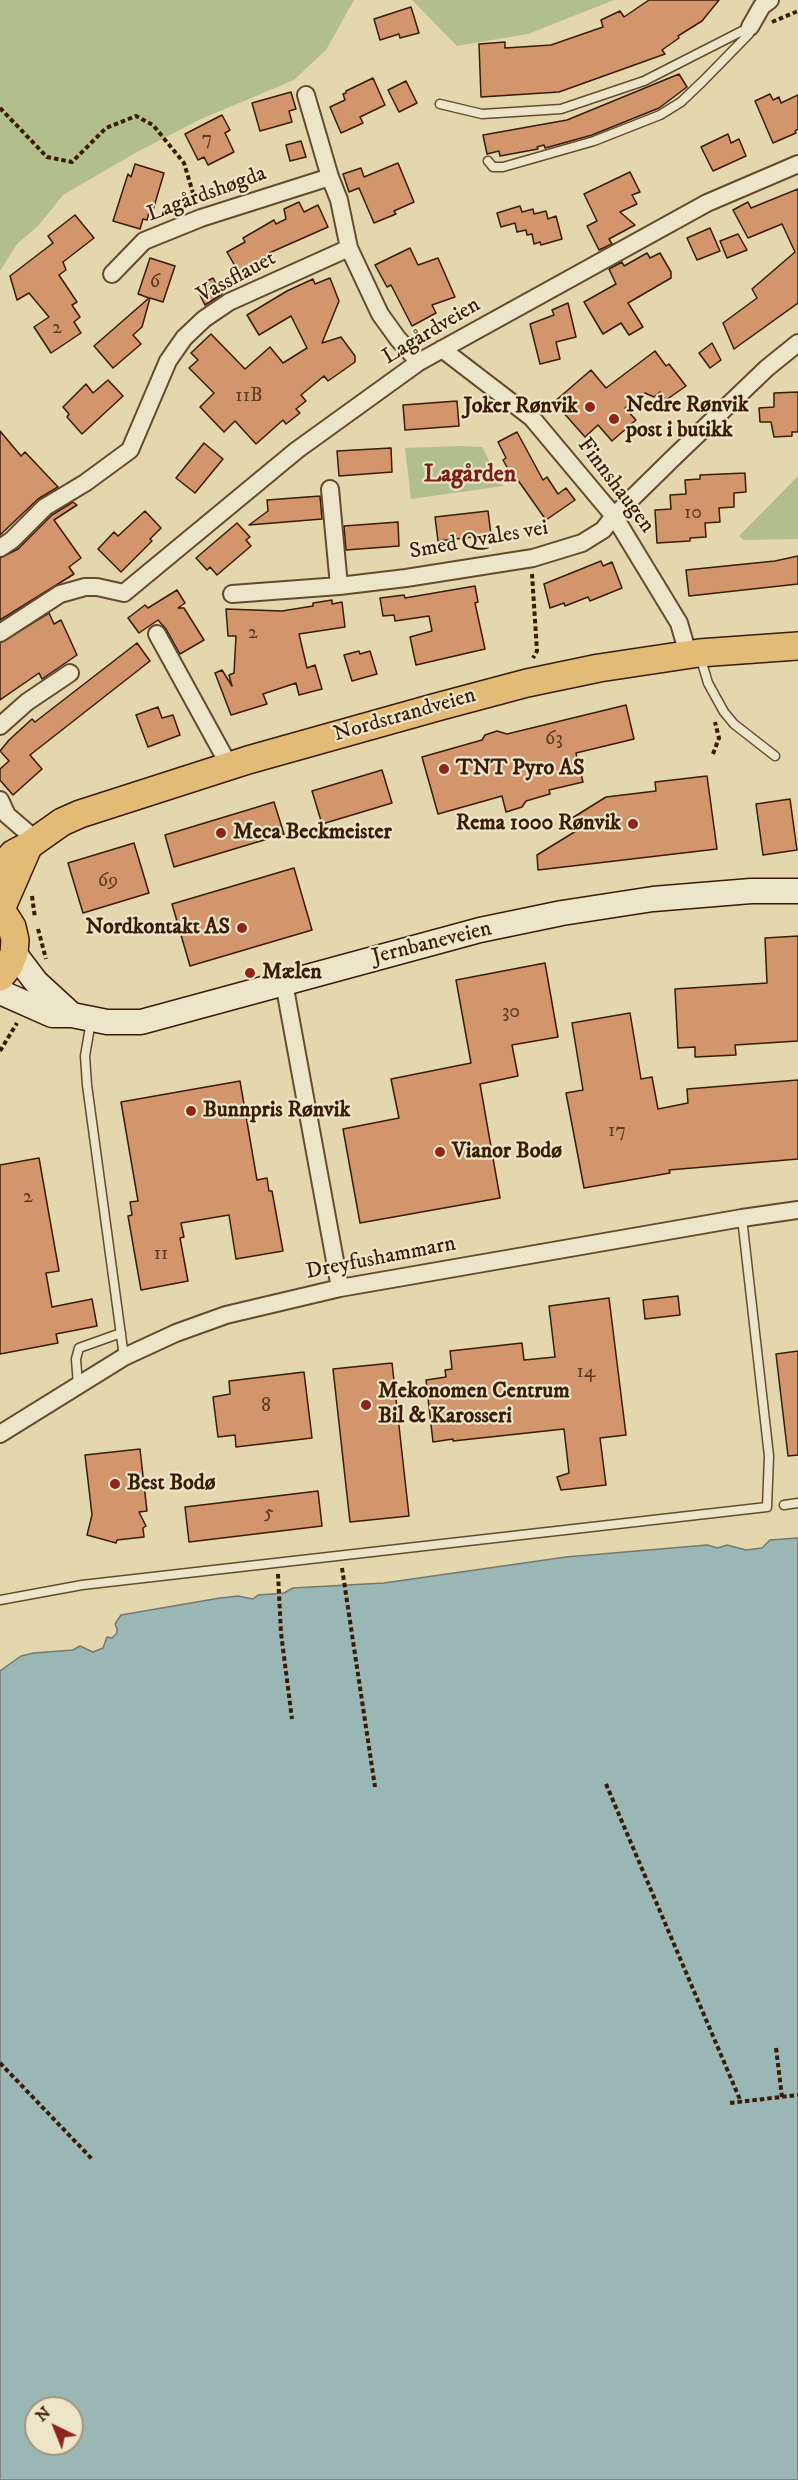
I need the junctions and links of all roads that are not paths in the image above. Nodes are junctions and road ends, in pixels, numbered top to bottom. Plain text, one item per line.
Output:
1 (770, 0) edge
2 (750, 27) junction
3 (306, 95) dead end
4 (440, 104) dead end
5 (488, 161) dead end
6 (798, 164) edge
7 (330, 177) junction
8 (349, 248) junction
9 (112, 274) dead end
10 (798, 343) edge
11 (442, 349) junction
12 (419, 362) junction
13 (330, 489) dead end
14 (614, 516) junction
15 (0, 548) edge
16 (339, 586) junction
17 (232, 594) dead end
18 (0, 633) edge
19 (157, 634) dead end
20 (798, 646) edge
21 (694, 654) junction
22 (70, 673) dead end
23 (0, 726) edge
24 (775, 756) dead end
25 (230, 767) junction
26 (0, 800) edge
27 (32, 843) junction
28 (0, 846) edge
29 (0, 868) edge
30 (798, 891) edge
31 (1, 909) edge
32 (14, 953) junction
33 (0, 977) edge
34 (284, 983) junction
35 (0, 992) edge
36 (28, 1004) junction
37 (81, 1017) junction
38 (798, 1210) edge
39 (742, 1218) junction
40 (340, 1288) junction
41 (121, 1333) junction
42 (124, 1357) junction
43 (78, 1384) junction
44 (0, 1434) edge
45 (798, 1503) edge
46 (784, 1505) dead end
47 (0, 1600) edge

1 - 2 street
2 - 4 lane
2 - 5 lane
3 - 7 street
6 - 11 street, Lagårdveien
7 - 8 street
7 - 9 street, Lagårdshøgda
8 - 12 street
8 - 15 street, Vassflauet
10 - 14 street, Smed Qvales vei
11 - 12 street, Lagårdveien
11 - 14 street, Finnshaugen
12 - 18 street, Lagårdveien
13 - 16 street
14 - 16 street, Smed Qvales vei
14 - 21 street, Finnshaugen
16 - 17 street, Smed Qvales vei
19 - 25 street
20 - 21 main road, Nordstrandveien
21 - 24 lane
21 - 25 main road, Nordstrandveien
22 - 23 street
25 - 27 main road, Nordstrandveien
26 - 27 street
27 - 28 street
27 - 29 main road, Nordstrandveien
27 - 31 main road
30 - 34 street, Jernbaneveien
31 - 32 main road
32 - 33 main road
32 - 36 street
34 - 37 street, Jernbaneveien
34 - 40 street
35 - 36 street
36 - 37 street
37 - 41 lane
38 - 39 street, Dreyfushammarn
39 - 40 street, Dreyfushammarn
39 - 47 lane
40 - 42 street, Dreyfushammarn
41 - 42 lane
41 - 43 lane
42 - 43 street, Dreyfushammarn
43 - 44 street, Dreyfushammarn
45 - 46 lane

